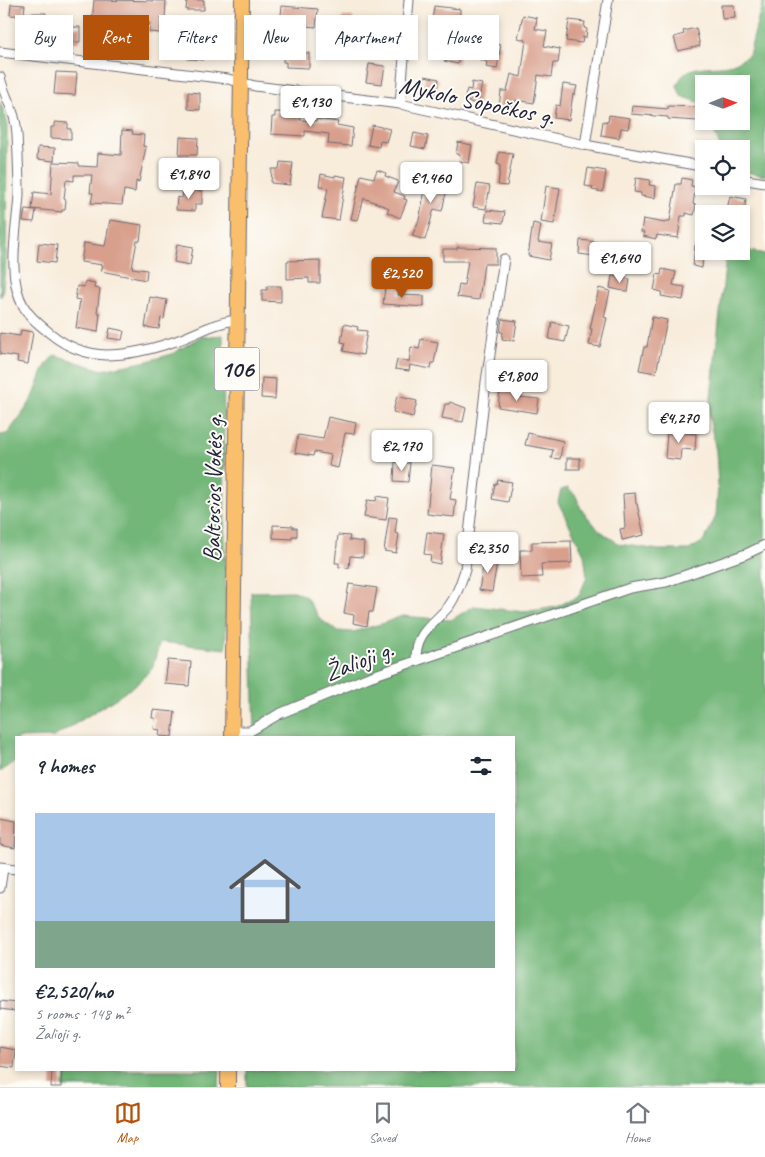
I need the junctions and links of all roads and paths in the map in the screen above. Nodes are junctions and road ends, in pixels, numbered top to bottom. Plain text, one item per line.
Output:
1 (242, 0) edge
2 (410, 0) edge
3 (608, 0) edge
4 (0, 52) edge
5 (0, 76) edge
6 (241, 82) junction
7 (400, 104) junction
8 (585, 144) junction
9 (695, 165) edge
10 (750, 180) edge
11 (765, 183) edge
12 (504, 259) dead end
13 (237, 320) junction
14 (765, 546) edge
15 (416, 661) junction
16 (232, 734) edge
17 (2, 867) edge
18 (15, 869) edge
19 (0, 888) edge
20 (228, 1071) edge
21 (228, 1087) edge

1 - 6 main road, Baltosios Vokės g. / 106
2 - 7 street
3 - 8 street
4 - 6 street, Mykolo Sopočkos g.
5 - 13 street
6 - 7 street, Mykolo Sopočkos g.
6 - 13 main road, Baltosios Vokės g. / 106
7 - 8 street, Mykolo Sopočkos g.
8 - 9 street, Mykolo Sopočkos g.
10 - 11 street
12 - 15 street, Žalioji g.
13 - 16 main road, Baltosios Vokės g. / 106
14 - 15 street
15 - 16 street, Žalioji g.
17 - 18 street
17 - 19 street
20 - 21 main road

